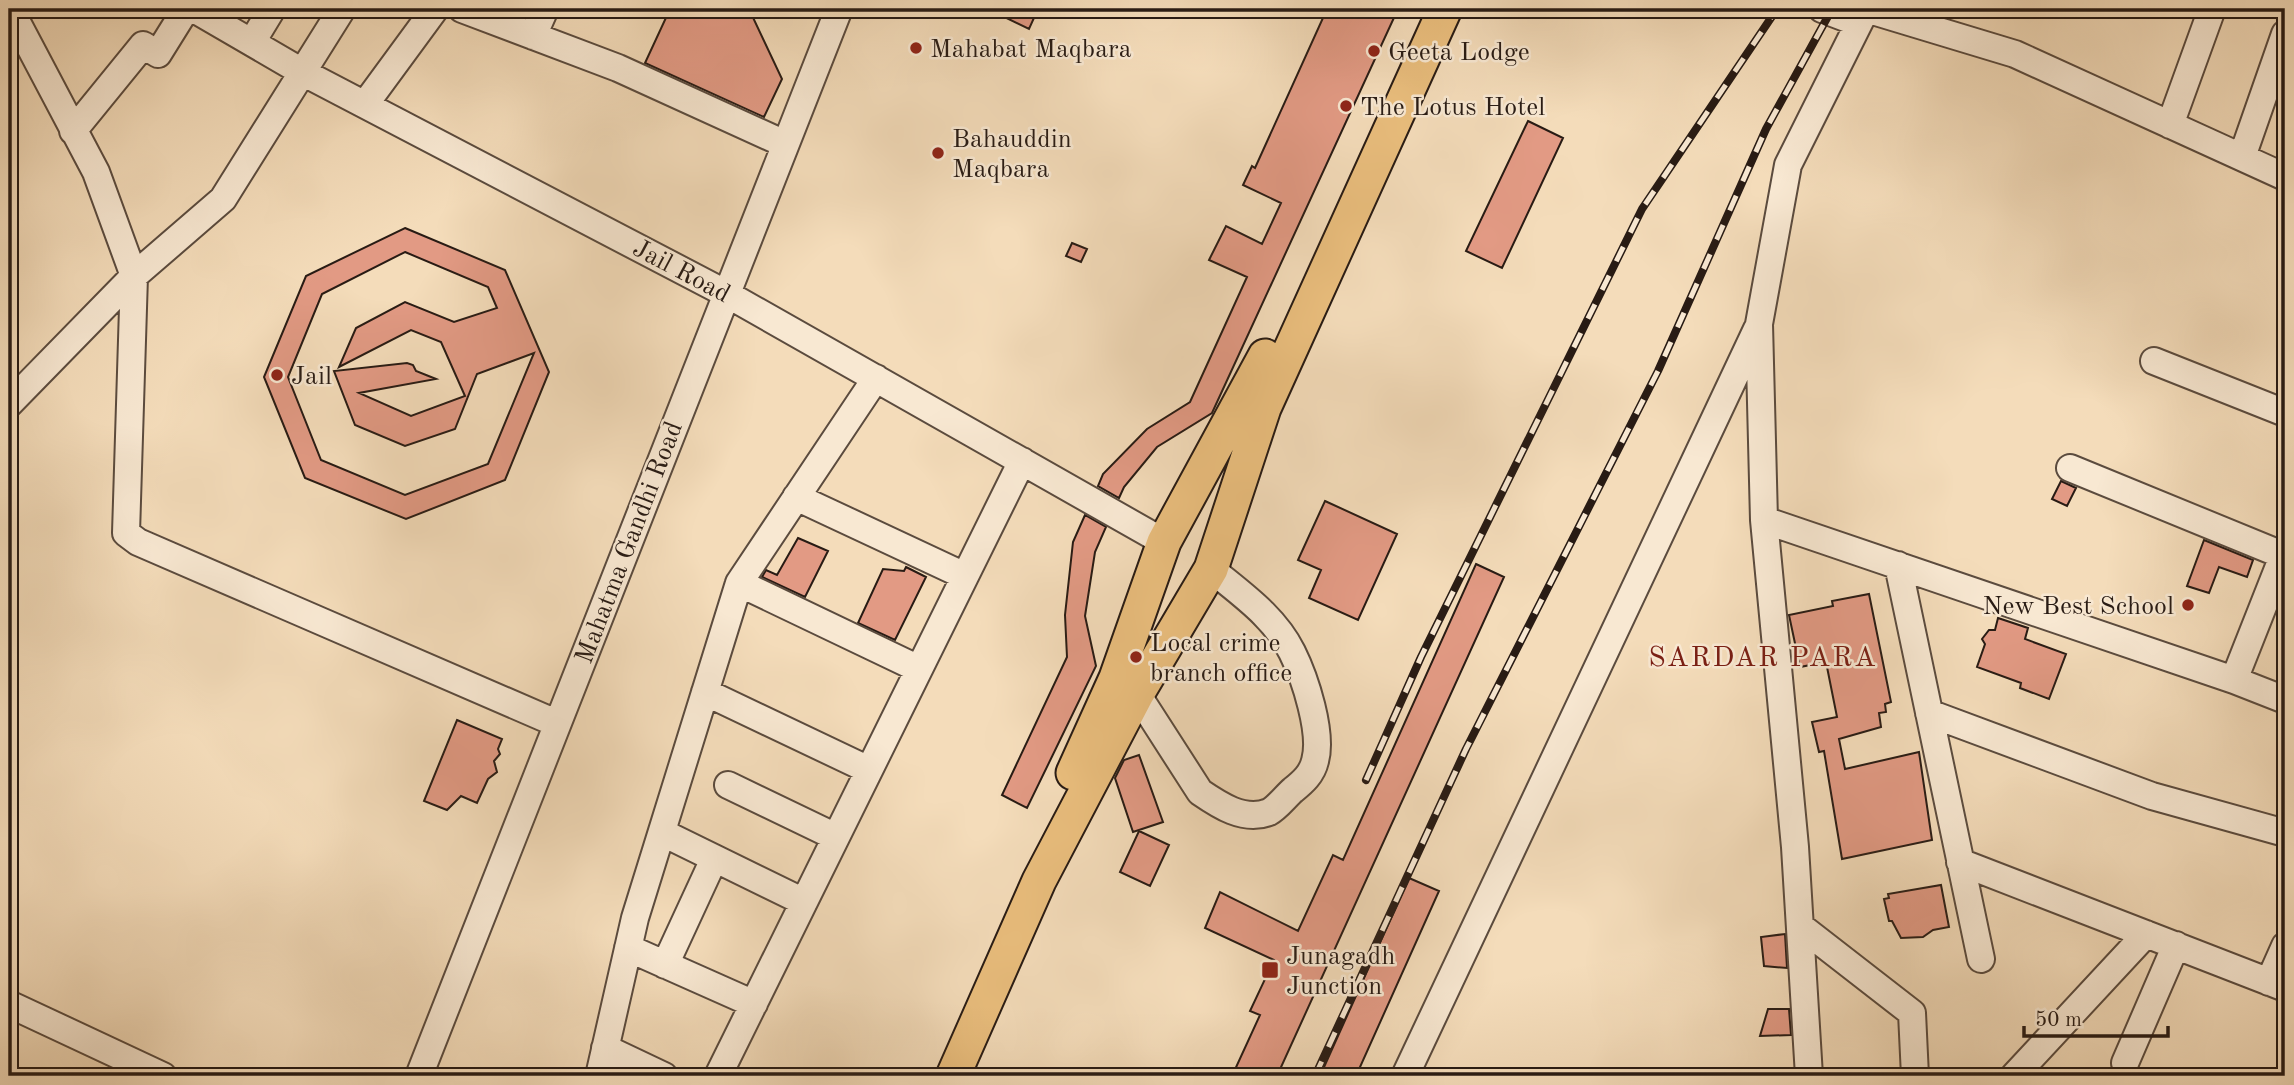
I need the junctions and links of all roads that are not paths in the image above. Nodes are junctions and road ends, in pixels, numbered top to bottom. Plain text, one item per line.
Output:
1 (10, 9) edge
2 (186, 9) edge
3 (194, 9) edge
4 (272, 9) edge
5 (342, 9) edge
6 (435, 9) edge
7 (462, 9) edge
8 (545, 9) edge
9 (839, 9) edge
10 (1428, 9) edge
11 (1445, 9) edge
12 (1822, 9) edge
13 (2212, 9) edge
14 (1864, 13) edge
15 (2285, 34) edge
16 (533, 36) junction
17 (252, 42) junction
18 (304, 73) junction
19 (366, 103) junction
20 (2170, 125) junction
21 (73, 131) junction
22 (785, 144) junction
23 (2242, 157) junction
24 (2285, 177) edge
25 (134, 276) junction
26 (725, 293) junction
27 (1759, 324) junction
28 (2154, 361) dead end
29 (876, 378) junction
30 (9, 404) edge
31 (2285, 413) edge
32 (1022, 461) junction
33 (2070, 468) dead end
34 (1203, 472) junction
35 (1237, 489) junction
36 (796, 497) junction
37 (1764, 520) junction
38 (1164, 542) junction
39 (2285, 554) edge
40 (1898, 565) junction
41 (1210, 569) junction
42 (965, 576) junction
43 (739, 583) junction
44 (1147, 585) junction
45 (1190, 604) junction
46 (919, 670) junction
47 (2234, 680) junction
48 (705, 692) junction
49 (1138, 694) junction
50 (2285, 700) edge
51 (1929, 713) junction
52 (556, 723) junction
53 (869, 770) junction
54 (729, 785) dead end
55 (663, 833) junction
56 (2285, 833) edge
57 (836, 837) junction
58 (714, 859) junction
59 (1960, 862) junction
60 (804, 902) junction
61 (1800, 926) junction
62 (2146, 934) junction
63 (2176, 945) junction
64 (2285, 946) edge
65 (628, 948) junction
66 (1981, 959) dead end
67 (665, 965) junction
68 (2277, 985) edge
69 (9, 1004) edge
70 (754, 1004) junction
71 (605, 1048) junction
72 (2125, 1063) dead end
73 (163, 1076) edge
74 (419, 1076) edge
75 (599, 1076) edge
76 (664, 1076) edge
77 (718, 1076) edge
78 (938, 1076) edge
79 (953, 1076) edge
80 (1405, 1076) edge
81 (1809, 1076) edge
82 (1915, 1076) edge
83 (2014, 1076) edge

1 - 21 street
2 - 21 street
3 - 17 street, Jail Road
4 - 17 street
5 - 18 street
6 - 19 street
7 - 16 street
8 - 16 street
9 - 22 street, Mahatma Gandhi Road
10 - 34 main road
11 - 35 main road
12 - 14 street
13 - 20 street
14 - 20 street
14 - 27 street
15 - 23 street
16 - 22 street
17 - 18 street, Jail Road
18 - 19 street, Jail Road
18 - 25 street
19 - 26 street, Jail Road
20 - 23 street
21 - 25 street
22 - 26 street, Mahatma Gandhi Road
23 - 24 street
25 - 30 street
25 - 52 street
26 - 29 street, Jail Road
26 - 52 street, Mahatma Gandhi Road
27 - 37 street
27 - 80 street
28 - 31 street
29 - 32 street, Jail Road
29 - 36 street
32 - 38 street, Jail Road
32 - 42 street
33 - 39 street
34 - 35 main road
34 - 38 main road
35 - 41 main road
36 - 42 street
36 - 43 street
37 - 40 street
37 - 61 street
38 - 44 main road
39 - 47 street
40 - 47 street
40 - 51 street
41 - 45 main road
41 - 49 street
42 - 46 street
43 - 46 street
43 - 48 street
44 - 45 main road
44 - 78 main road
45 - 49 main road
46 - 53 street
47 - 50 street
48 - 53 street
48 - 55 street
49 - 79 main road
51 - 56 street
51 - 59 street
52 - 74 street, Mahatma Gandhi Road
53 - 57 street
54 - 57 street
55 - 58 street
55 - 65 street
57 - 60 street
58 - 60 street
58 - 67 street
59 - 62 street
59 - 66 street
60 - 70 street
61 - 81 street
61 - 82 street
62 - 63 street
62 - 83 street
63 - 68 street
63 - 72 street
64 - 68 street
65 - 67 street
65 - 71 street
67 - 70 street
69 - 73 street
70 - 77 street
71 - 75 street
71 - 76 street

